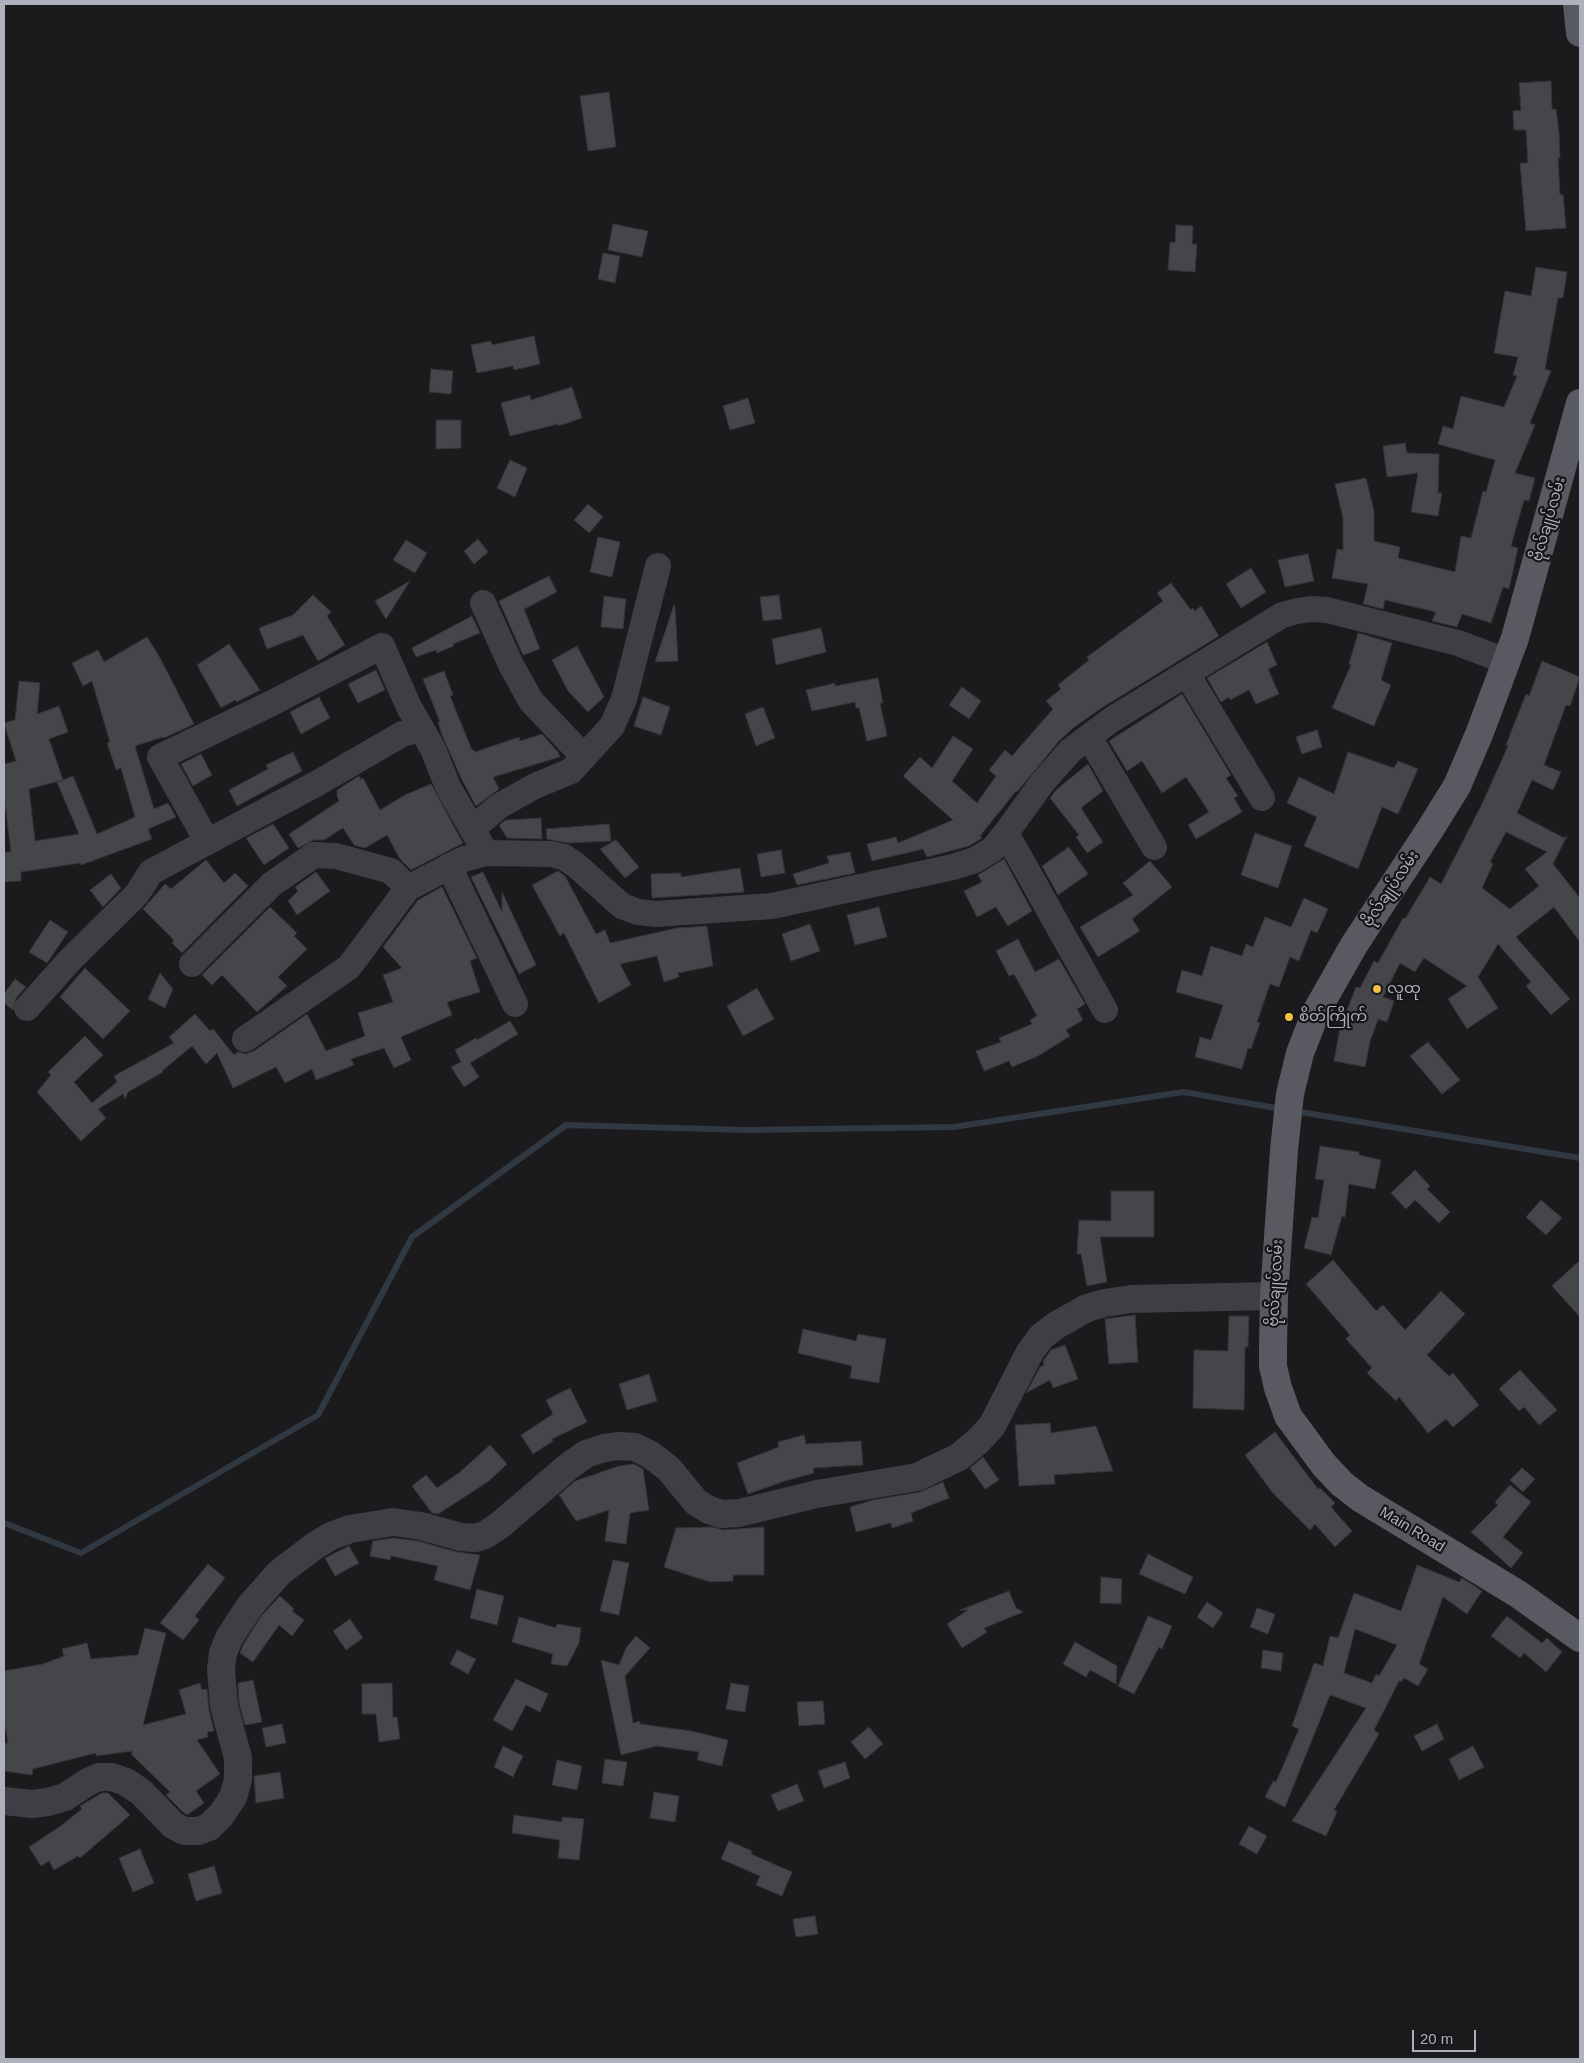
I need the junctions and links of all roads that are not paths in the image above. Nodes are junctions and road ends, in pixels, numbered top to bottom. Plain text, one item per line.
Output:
1 (1577, 4) edge
2 (1580, 33) edge
3 (1580, 403) edge
4 (658, 566) dead end
5 (483, 603) dead end
6 (1506, 661) junction
7 (1187, 674) junction
8 (421, 728) junction
9 (1089, 736) junction
10 (584, 757) junction
11 (1262, 798) dead end
12 (472, 829) junction
13 (1006, 833) junction
14 (207, 841) junction
15 (1154, 847) dead end
16 (486, 853) junction
17 (449, 866) junction
18 (408, 888) junction
19 (192, 964) dead end
20 (515, 1004) dead end
21 (28, 1008) dead end
22 (1105, 1010) dead end
23 (245, 1039) dead end
24 (1274, 1296) junction
25 (1278, 1388) joint
26 (1580, 1638) edge
27 (4, 1801) edge

1 - 2 main road
3 - 6 main road, ဗိုလ်‌ချုပ်‌လမ်း
4 - 10 street
5 - 10 street
6 - 7 street
6 - 24 main road, ဗိုလ်‌ချုပ်‌လမ်း
7 - 9 street
7 - 11 street
8 - 12 street
8 - 14 street
8 - 14 street
9 - 13 street
9 - 15 street
10 - 12 street
12 - 16 street
13 - 16 street
13 - 22 street
14 - 21 street
16 - 17 street
17 - 18 street
17 - 20 street
18 - 19 street
18 - 23 street
24 - 25 main road, ဗိုလ်‌ချုပ်‌လမ်း
24 - 27 street
25 - 26 main road, Main Road

